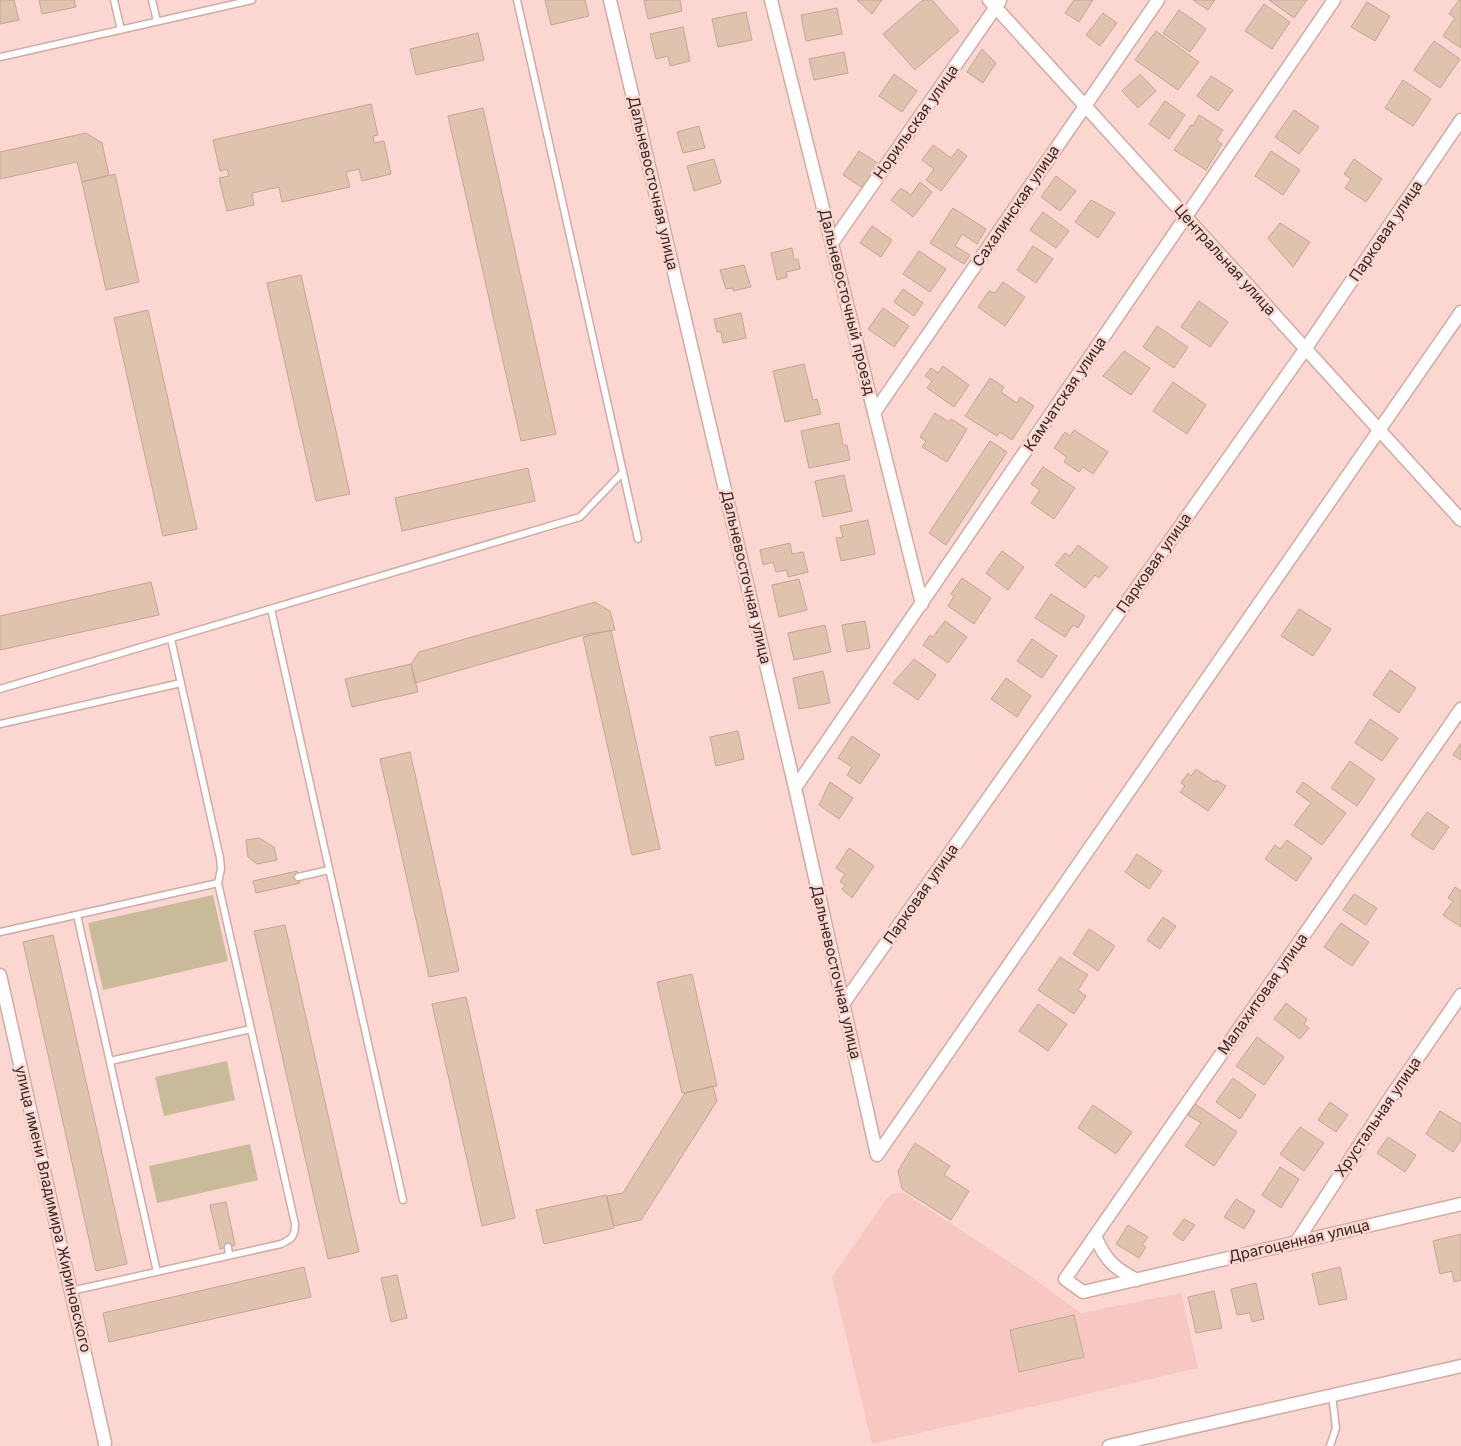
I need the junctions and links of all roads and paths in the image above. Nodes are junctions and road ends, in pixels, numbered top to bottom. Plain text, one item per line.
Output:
1 (114, 0) edge
2 (152, 0) edge
3 (252, 0) edge
4 (517, 0) edge
5 (610, 0) edge
6 (771, 0) edge
7 (1158, 0) edge
8 (1334, 0) edge
9 (995, 2) edge
10 (157, 21) junction
11 (121, 30) junction
12 (0, 57) edge
13 (1085, 105) junction
14 (1461, 120) edge
15 (1186, 217) junction
16 (832, 244) junction
17 (1461, 312) edge
18 (1306, 348) junction
19 (874, 412) junction
20 (1379, 429) junction
21 (623, 472) junction
22 (1461, 520) edge
23 (638, 539) dead end
24 (922, 604) junction
25 (271, 609) junction
26 (171, 639) junction
27 (181, 683) junction
28 (0, 689) edge
29 (1461, 709) edge
30 (0, 724) edge
31 (795, 788) junction
32 (329, 870) junction
33 (298, 877) dead end
34 (218, 883) junction
35 (77, 915) junction
36 (0, 932) edge
37 (0, 975) edge
38 (1461, 995) edge
39 (843, 1004) junction
40 (251, 1029) junction
41 (110, 1061) junction
42 (403, 1200) dead end
43 (1461, 1204) edge
44 (1095, 1236) junction
45 (1297, 1241) junction
46 (228, 1247) dead end
47 (229, 1255) junction
48 (157, 1272) junction
49 (1138, 1280) junction
50 (71, 1291) junction
51 (1461, 1366) edge
52 (1332, 1395) junction
53 (105, 1443) dead end
54 (1109, 1446) edge
55 (1330, 1446) edge

1 - 11 lane
2 - 10 lane
3 - 10 lane
4 - 21 lane
5 - 31 street, Дальневосточная улица
6 - 16 street, Дальневосточный проезд
7 - 13 street, Сахалинская улица
8 - 15 street, Камчатская улица
9 - 13 street, Центральная улица
9 - 16 street, Норильская улица
10 - 11 lane
11 - 12 lane
13 - 15 street, Центральная улица
13 - 19 street, Сахалинская улица
14 - 18 street, Парковая улица
15 - 18 street, Центральная улица
15 - 24 street, Камчатская улица
16 - 19 street, Дальневосточный проезд
17 - 20 street
18 - 20 street, Центральная улица
18 - 39 street, Парковая улица
19 - 24 street, Дальневосточный проезд
20 - 22 street, Центральная улица
20 - 39 street, Дальневосточная улица
21 - 23 lane
21 - 25 lane
24 - 31 street, Камчатская улица
25 - 26 lane
25 - 32 lane
26 - 27 lane
26 - 28 lane
27 - 30 lane
27 - 34 lane
29 - 44 street, Малахитовая улица
31 - 39 street, Дальневосточная улица
32 - 33 lane
32 - 42 lane
34 - 35 lane
34 - 40 lane
35 - 36 lane
35 - 41 lane
37 - 50 street, улица имени Владимира Жириновского
38 - 45 street, Хрустальная улица
40 - 41 lane
40 - 47 lane
41 - 48 lane
43 - 45 street, Драгоценная улица
44 - 49 street
44 - 49 street, Малахитовая улица
45 - 49 street, Драгоценная улица
46 - 47 lane
47 - 48 lane
48 - 50 lane
50 - 53 street, улица имени Владимира Жириновского
51 - 52 street
52 - 54 street
52 - 55 lane

